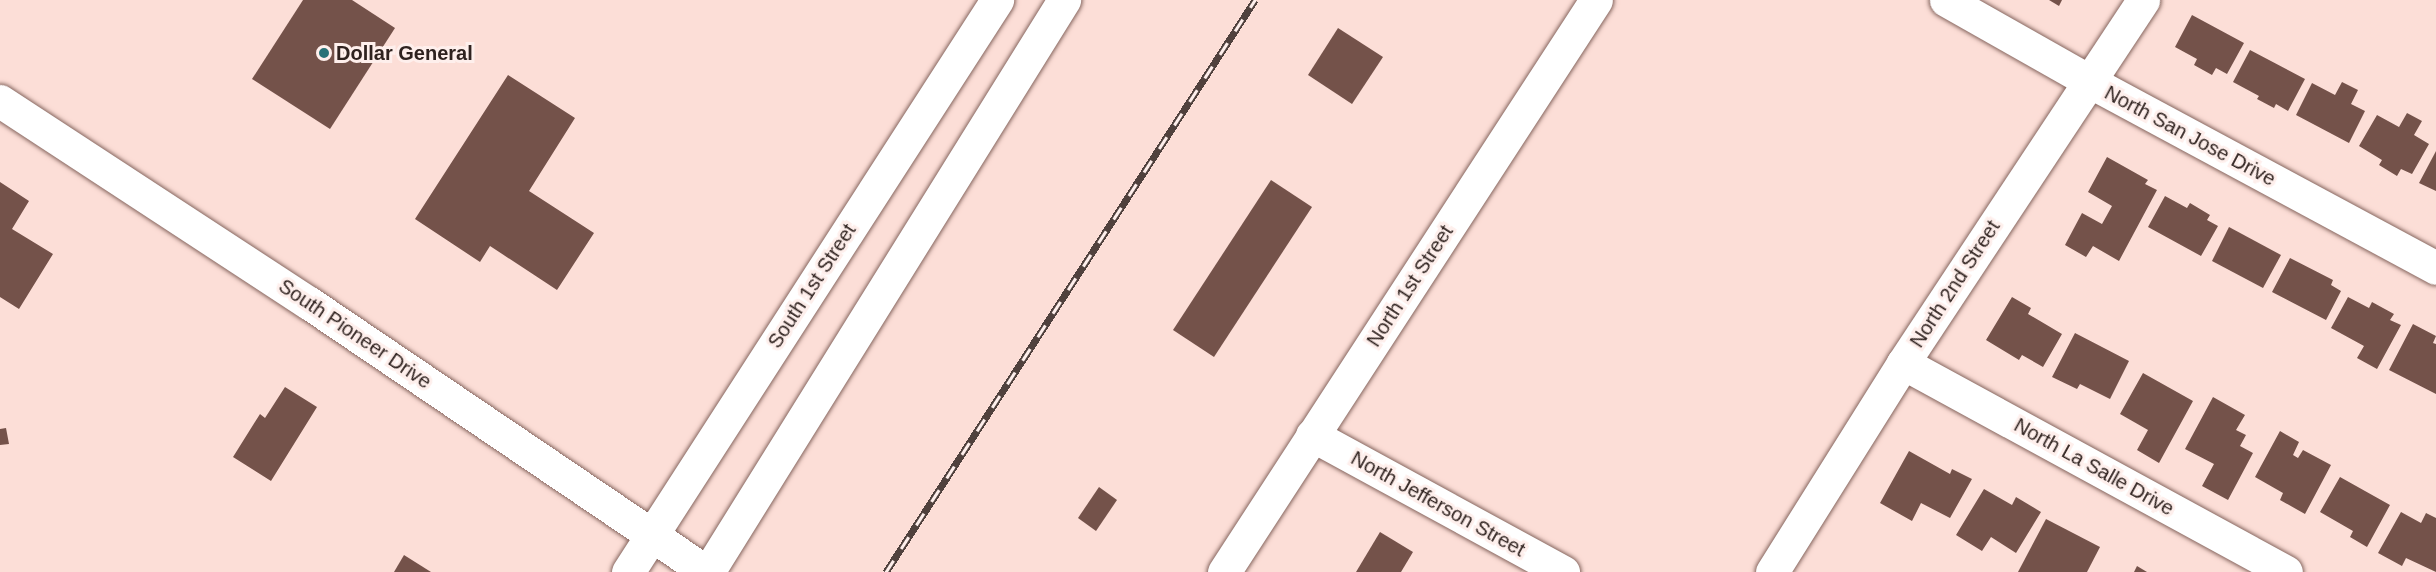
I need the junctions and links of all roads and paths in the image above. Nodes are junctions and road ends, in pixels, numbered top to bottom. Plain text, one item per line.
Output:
1 (997, 0) edge
2 (1064, 0) edge
3 (1596, 0) edge
4 (1946, 0) edge
5 (2143, 0) edge
6 (2089, 81) junction
7 (0, 101) edge
8 (2436, 268) edge
9 (1904, 363) junction
10 (1312, 435) junction
11 (650, 536) junction
12 (628, 572) edge
13 (707, 572) edge
14 (1224, 572) edge
15 (1563, 572) edge
16 (1772, 572) edge
17 (2286, 572) edge

1 - 11 street, South 1st Street
2 - 13 street
3 - 10 street, North 1st Street
4 - 6 street, North San Jose Drive
5 - 6 street, North 2nd Street
6 - 8 street, North San Jose Drive
6 - 9 street, North 2nd Street
7 - 11 street, South Pioneer Drive
9 - 16 street, North 2nd Street
9 - 17 street, North La Salle Drive
10 - 14 street, North 1st Street
10 - 15 street, North Jefferson Street
11 - 12 street, South 1st Street
11 - 13 street, South Pioneer Drive

